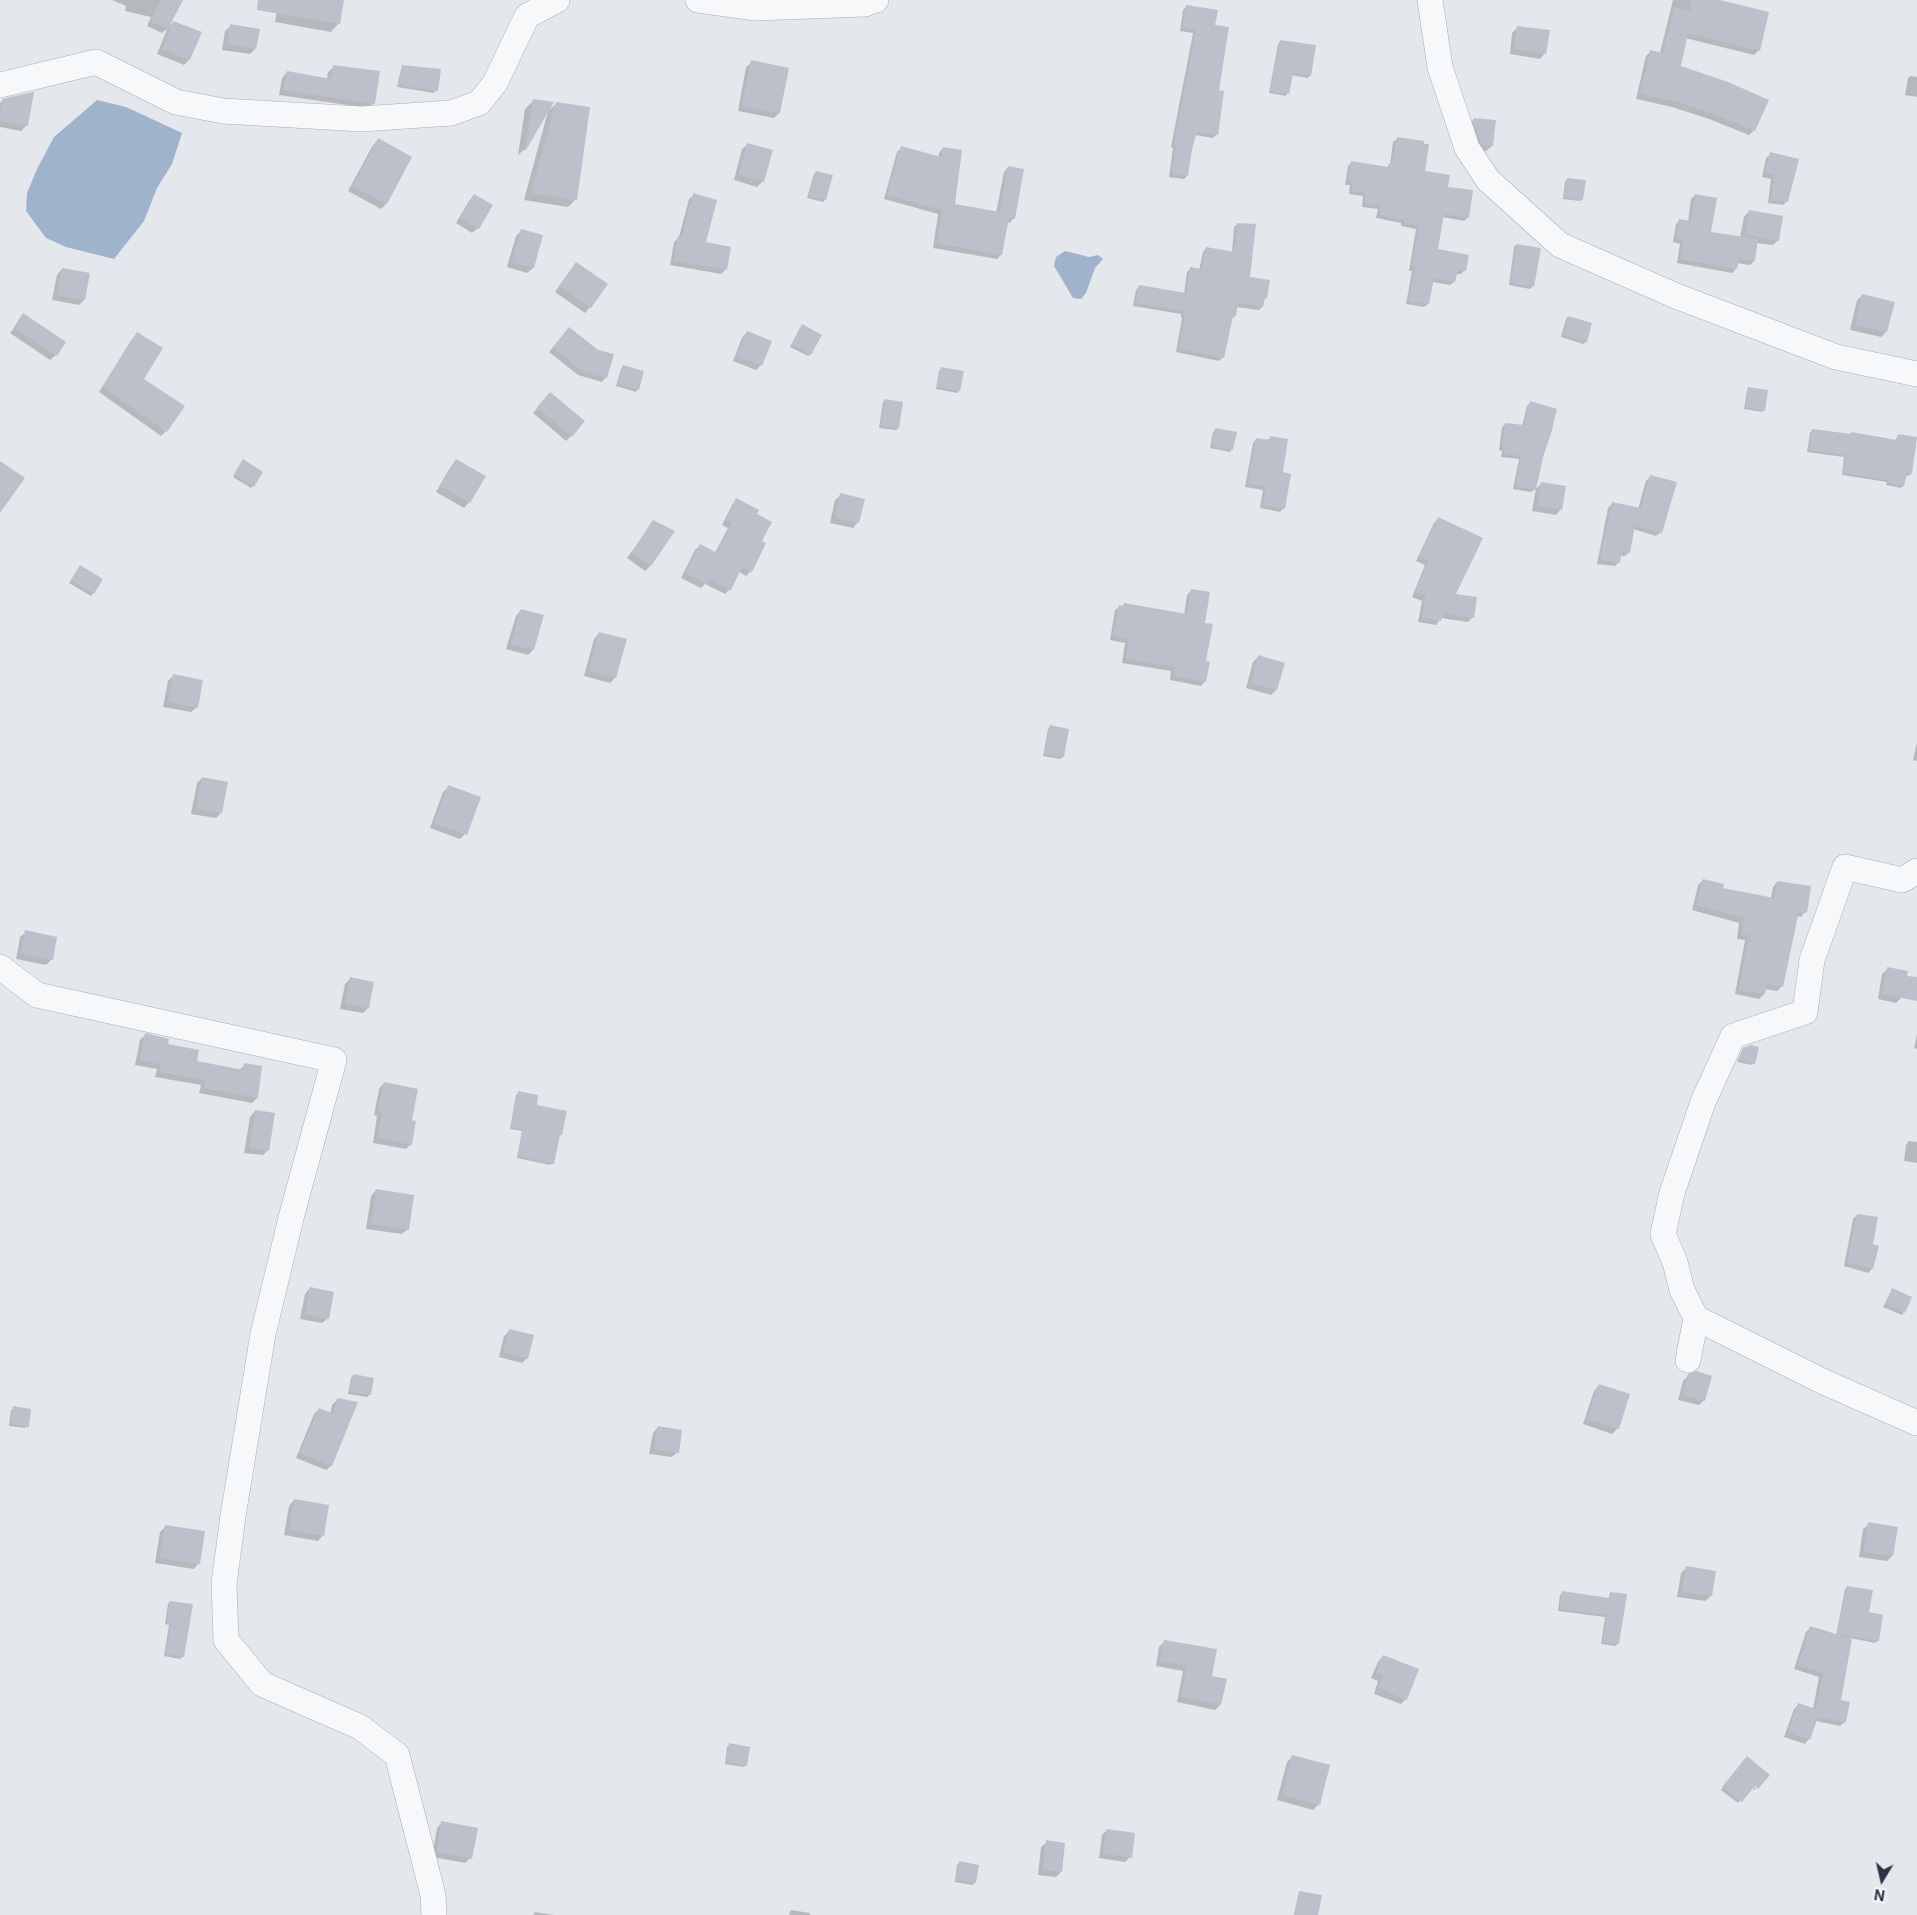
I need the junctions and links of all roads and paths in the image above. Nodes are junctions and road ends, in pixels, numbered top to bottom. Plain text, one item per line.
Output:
1 (557, 0) edge
2 (698, 0) edge
3 (876, 0) edge
4 (1430, 0) edge
5 (0, 85) edge
6 (1917, 374) edge
7 (1917, 871) edge
8 (0, 967) edge
9 (1696, 1318) junction
10 (1688, 1360) dead end
11 (1917, 1423) edge
12 (434, 1915) edge

1 - 5 street
2 - 3 street
4 - 6 street
7 - 9 street
8 - 12 street
9 - 10 street
9 - 11 street

